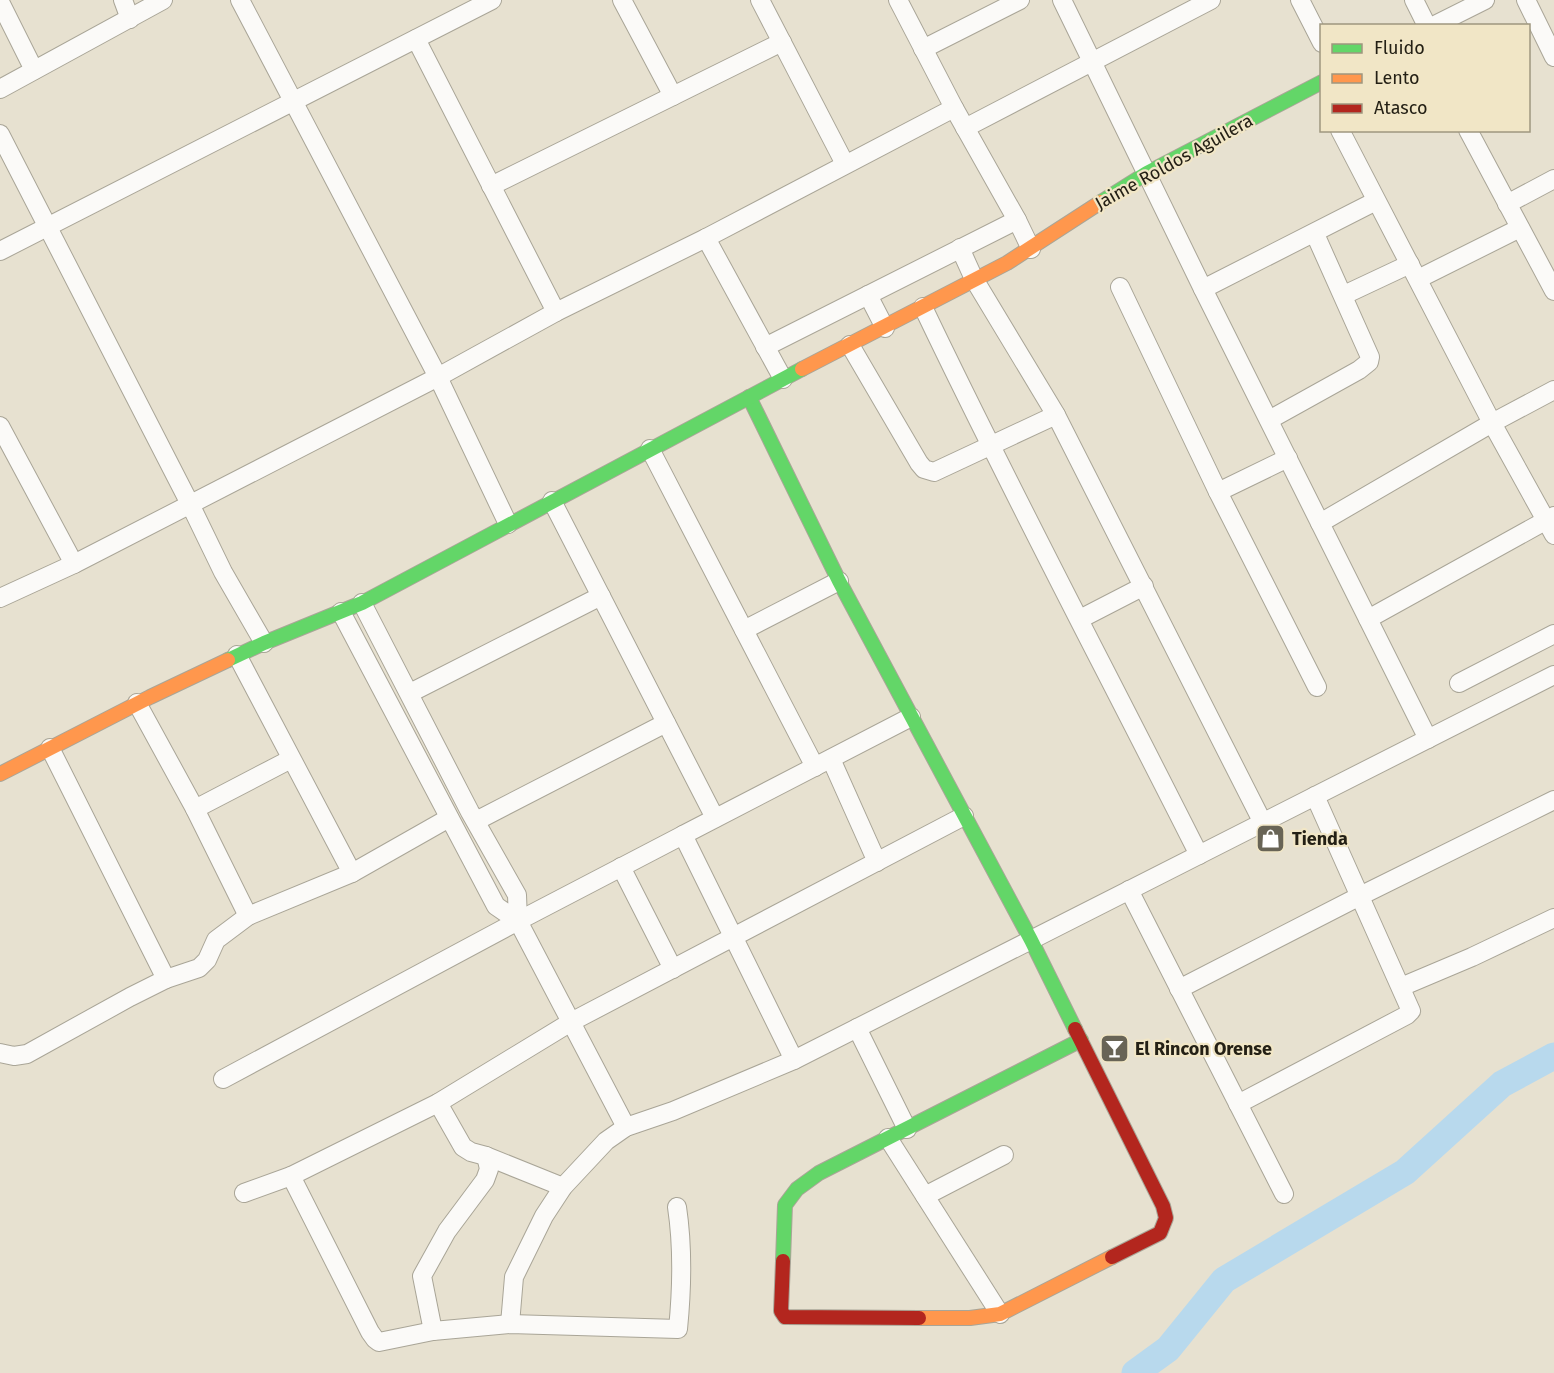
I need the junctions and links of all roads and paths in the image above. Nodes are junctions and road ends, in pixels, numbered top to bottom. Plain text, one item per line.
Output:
1 (123, 0) edge
2 (163, 0) edge
3 (240, 0) edge
4 (492, 0) edge
5 (622, 0) edge
6 (760, 0) edge
7 (898, 0) edge
8 (1020, 0) edge
9 (1062, 0) edge
10 (1211, 0) edge
11 (1300, 0) edge
12 (1414, 0) edge
13 (1485, 0) edge
14 (1526, 0) edge
15 (0, 2) edge
16 (130, 19) junction
17 (1426, 24) edge
18 (1437, 24) edge
19 (416, 39) junction
20 (1320, 39) edge
21 (782, 42) junction
22 (923, 48) junction
23 (1554, 57) edge
24 (1092, 63) junction
25 (34, 70) junction
26 (1320, 87) edge
27 (0, 89) edge
28 (673, 96) junction
29 (293, 102) junction
30 (954, 108) junction
31 (965, 128) junction
32 (1341, 132) edge
33 (1469, 132) edge
34 (0, 134) edge
35 (845, 164) junction
36 (1147, 173) junction
37 (1554, 179) edge
38 (491, 186) junction
39 (1376, 201) junction
40 (1507, 204) junction
41 (1017, 220) junction
42 (47, 227) junction
43 (1520, 228) junction
44 (1315, 234) junction
45 (706, 238) junction
46 (960, 248) junction
47 (1031, 249) junction
48 (0, 251) edge
49 (1414, 272) junction
50 (974, 279) junction
51 (1120, 286) dead end
52 (1203, 289) junction
53 (1554, 291) edge
54 (868, 295) junction
55 (1344, 296) junction
56 (923, 307) junction
57 (556, 312) junction
58 (885, 328) junction
59 (850, 345) junction
60 (765, 347) junction
61 (438, 377) junction
62 (783, 379) junction
63 (1554, 390) edge
64 (749, 397) junction
65 (1056, 415) junction
66 (1269, 420) junction
67 (1492, 423) junction
68 (0, 426) edge
69 (990, 446) junction
70 (650, 449) junction
71 (1288, 458) junction
72 (1218, 492) junction
73 (552, 501) junction
74 (190, 504) junction
75 (1320, 523) junction
76 (508, 524) junction
77 (1551, 524) edge
78 (74, 564) junction
79 (838, 581) junction
80 (1144, 586) junction
81 (601, 596) junction
82 (0, 598) edge
83 (362, 603) junction
84 (341, 612) junction
85 (1080, 619) junction
86 (1368, 619) junction
87 (744, 630) junction
88 (1554, 634) edge
89 (264, 643) junction
90 (237, 656) junction
91 (1554, 675) edge
92 (1459, 683) dead end
93 (1317, 687) dead end
94 (410, 693) junction
95 (136, 703) junction
96 (911, 717) junction
97 (666, 723) junction
98 (1428, 739) junction
99 (50, 748) junction
100 (291, 759) junction
101 (823, 763) junction
102 (0, 774) edge
103 (1315, 796) junction
104 (1554, 800) edge
105 (195, 809) junction
106 (964, 816) junction
107 (448, 818) junction
108 (714, 818) junction
109 (476, 821) junction
110 (1263, 823) junction
111 (683, 835) junction
112 (1199, 855) junction
113 (877, 862) junction
114 (621, 867) junction
115 (352, 873) junction
116 (1129, 890) junction
117 (1360, 896) junction
118 (248, 916) junction
119 (1554, 918) edge
120 (518, 921) junction
121 (734, 938) junction
122 (1031, 940) junction
123 (673, 969) junction
124 (166, 980) junction
125 (1401, 987) junction
126 (1179, 989) junction
127 (571, 1022) junction
128 (857, 1028) junction
129 (1081, 1040) junction
130 (0, 1053) edge
131 (794, 1060) junction
132 (223, 1079) dead end
133 (438, 1103) junction
134 (1238, 1104) junction
135 (626, 1127) junction
136 (907, 1129) junction
137 (888, 1138) junction
138 (1004, 1155) dead end
139 (486, 1156) junction
140 (291, 1176) junction
141 (563, 1187) junction
142 (244, 1193) dead end
143 (1284, 1194) dead end
144 (925, 1196) junction
145 (677, 1207) dead end
146 (1000, 1314) junction
147 (510, 1324) junction
148 (433, 1332) junction

1 - 16 street
2 - 16 street
3 - 29 street
4 - 19 street
5 - 28 street
6 - 21 street
7 - 22 street
8 - 22 street
9 - 24 street
10 - 24 street
11 - 20 street
12 - 17 street
13 - 18 street
14 - 23 street
15 - 25 street
16 - 25 street
19 - 29 street
19 - 38 street
21 - 28 street
21 - 35 street
22 - 30 street
24 - 31 street
24 - 36 street
25 - 27 street
26 - 36 street, Jaime Roldos Aguilera
28 - 38 street
29 - 42 street
29 - 61 street
30 - 31 street
30 - 35 street
31 - 41 street
32 - 39 street
33 - 40 street
34 - 42 street
35 - 45 street
36 - 47 street, Jaime Roldos Aguilera
36 - 52 street
37 - 40 street
38 - 57 street
39 - 44 street
39 - 49 street
40 - 43 street
41 - 46 street
41 - 47 street
42 - 48 street
42 - 74 street
43 - 49 street
43 - 53 street
44 - 52 street
44 - 55 street
45 - 57 street
45 - 60 street
46 - 50 street
46 - 54 street
47 - 50 street, Jaime Roldos Aguilera
49 - 55 street
49 - 67 street
50 - 56 street, Jaime Roldos Aguilera
50 - 65 street
51 - 72 street
52 - 66 street
54 - 58 street
54 - 60 street
55 - 66 street
56 - 58 street, Jaime Roldos Aguilera
56 - 69 street
57 - 61 street
58 - 59 street, Jaime Roldos Aguilera
59 - 62 street, Jaime Roldos Aguilera
59 - 69 street
60 - 62 street
61 - 74 street
61 - 76 street
62 - 64 street, Jaime Roldos Aguilera
63 - 67 street
64 - 70 street, Jaime Roldos Aguilera
64 - 79 street
65 - 69 street
65 - 80 street
66 - 71 street
67 - 75 street
67 - 77 street
68 - 78 street
69 - 85 street
70 - 73 street, Jaime Roldos Aguilera
70 - 87 street
71 - 72 street
71 - 75 street
72 - 93 street
73 - 76 street, Jaime Roldos Aguilera
73 - 81 street
74 - 78 street
74 - 89 street
75 - 86 street
76 - 83 street, Jaime Roldos Aguilera
77 - 86 street
78 - 82 street
79 - 87 street
79 - 96 street
80 - 85 street
80 - 110 street
81 - 94 street
81 - 97 street
83 - 84 street, Jaime Roldos Aguilera
83 - 94 street
84 - 89 street, Jaime Roldos Aguilera
84 - 107 street
85 - 112 street
86 - 98 street
87 - 101 street
88 - 92 street
89 - 90 street, Jaime Roldos Aguilera
90 - 95 street, Jaime Roldos Aguilera
90 - 100 street
91 - 98 street
94 - 109 street
95 - 99 street, Jaime Roldos Aguilera
95 - 105 street
96 - 101 street
96 - 106 street
97 - 108 street
97 - 109 street
98 - 103 street
99 - 102 street, Jaime Roldos Aguilera
99 - 124 street
100 - 105 street
100 - 115 street
101 - 108 street
101 - 113 street
103 - 110 street
103 - 117 street
104 - 117 street
105 - 118 street
106 - 113 street
106 - 122 street
107 - 115 street
107 - 120 street
108 - 111 street
109 - 120 street
110 - 112 street
111 - 114 street
111 - 121 street
112 - 116 street
113 - 121 street
114 - 120 street
114 - 123 street
115 - 118 street
116 - 122 street
116 - 126 street
117 - 125 street
117 - 126 street
118 - 124 street
119 - 125 street
120 - 127 street
120 - 132 street
121 - 123 street
121 - 131 street
122 - 128 street
122 - 129 street
123 - 127 street
124 - 130 street
125 - 134 street
126 - 134 street
127 - 133 street
127 - 135 street
128 - 131 street
128 - 136 street
129 - 136 street
129 - 146 street
131 - 135 street
133 - 139 street
133 - 140 street
134 - 143 street
135 - 141 street
136 - 137 street
137 - 144 street
137 - 146 street
138 - 144 street
139 - 141 street
139 - 148 street
140 - 142 street
140 - 148 street
141 - 147 street
144 - 146 street
145 - 147 street
147 - 148 street

